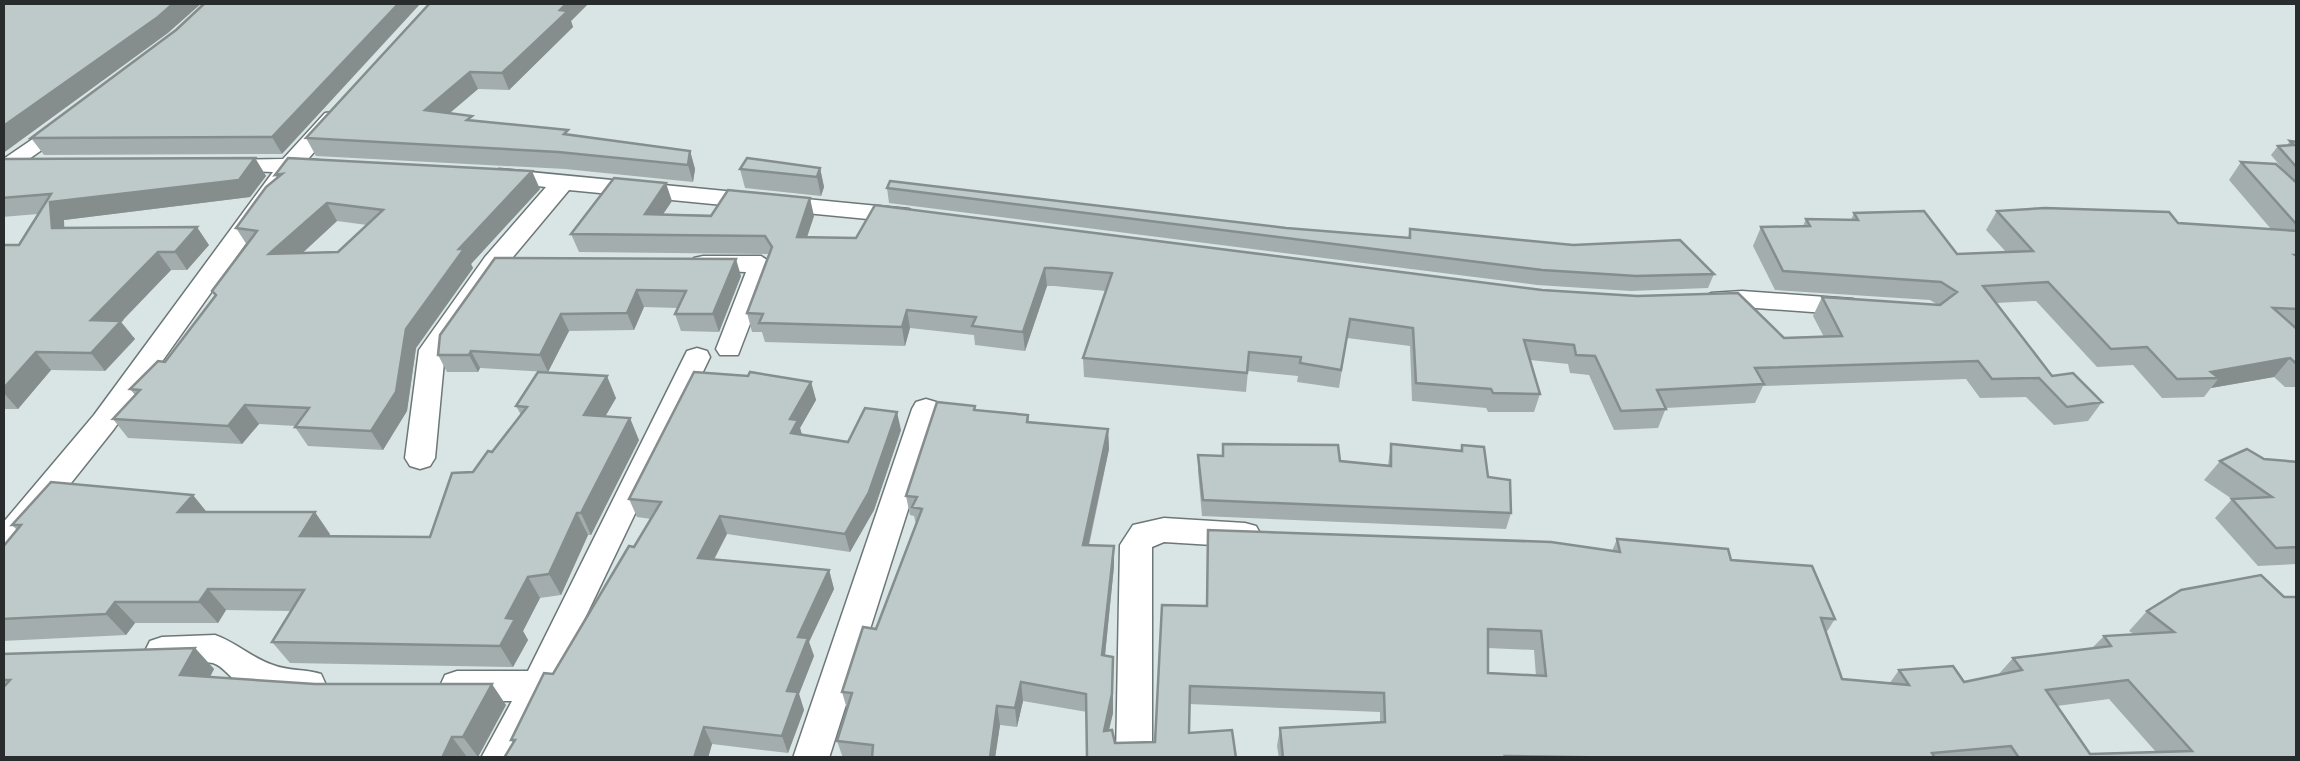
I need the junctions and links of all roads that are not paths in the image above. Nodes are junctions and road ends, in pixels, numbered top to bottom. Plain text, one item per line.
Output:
1 (344, 106) edge
2 (85, 108) edge
3 (196, 165) edge
4 (290, 165) junction
5 (46, 166) edge
6 (4, 167) edge
7 (349, 168) edge
8 (467, 174) edge
9 (565, 180) junction
10 (926, 218) edge
11 (494, 263) junction
12 (532, 263) edge
13 (685, 264) edge
14 (1684, 303) edge
15 (1874, 308) edge
16 (729, 349) dead end
17 (696, 357) dead end
18 (926, 409) dead end
19 (420, 458) dead end
20 (1272, 536) edge
21 (2, 547) edge
22 (138, 652) edge
23 (333, 686) edge
24 (426, 686) edge
25 (538, 686) junction
26 (498, 758) edge
27 (811, 758) edge
28 (1134, 758) edge

1 - 4 street
2 - 6 street
3 - 4 street
4 - 7 street
4 - 21 street
5 - 6 street
8 - 9 street
9 - 10 street
9 - 11 street
11 - 12 street
11 - 19 street
13 - 16 street
14 - 15 street
17 - 25 street
18 - 27 street
20 - 28 street
22 - 23 street
24 - 25 street
25 - 26 street

